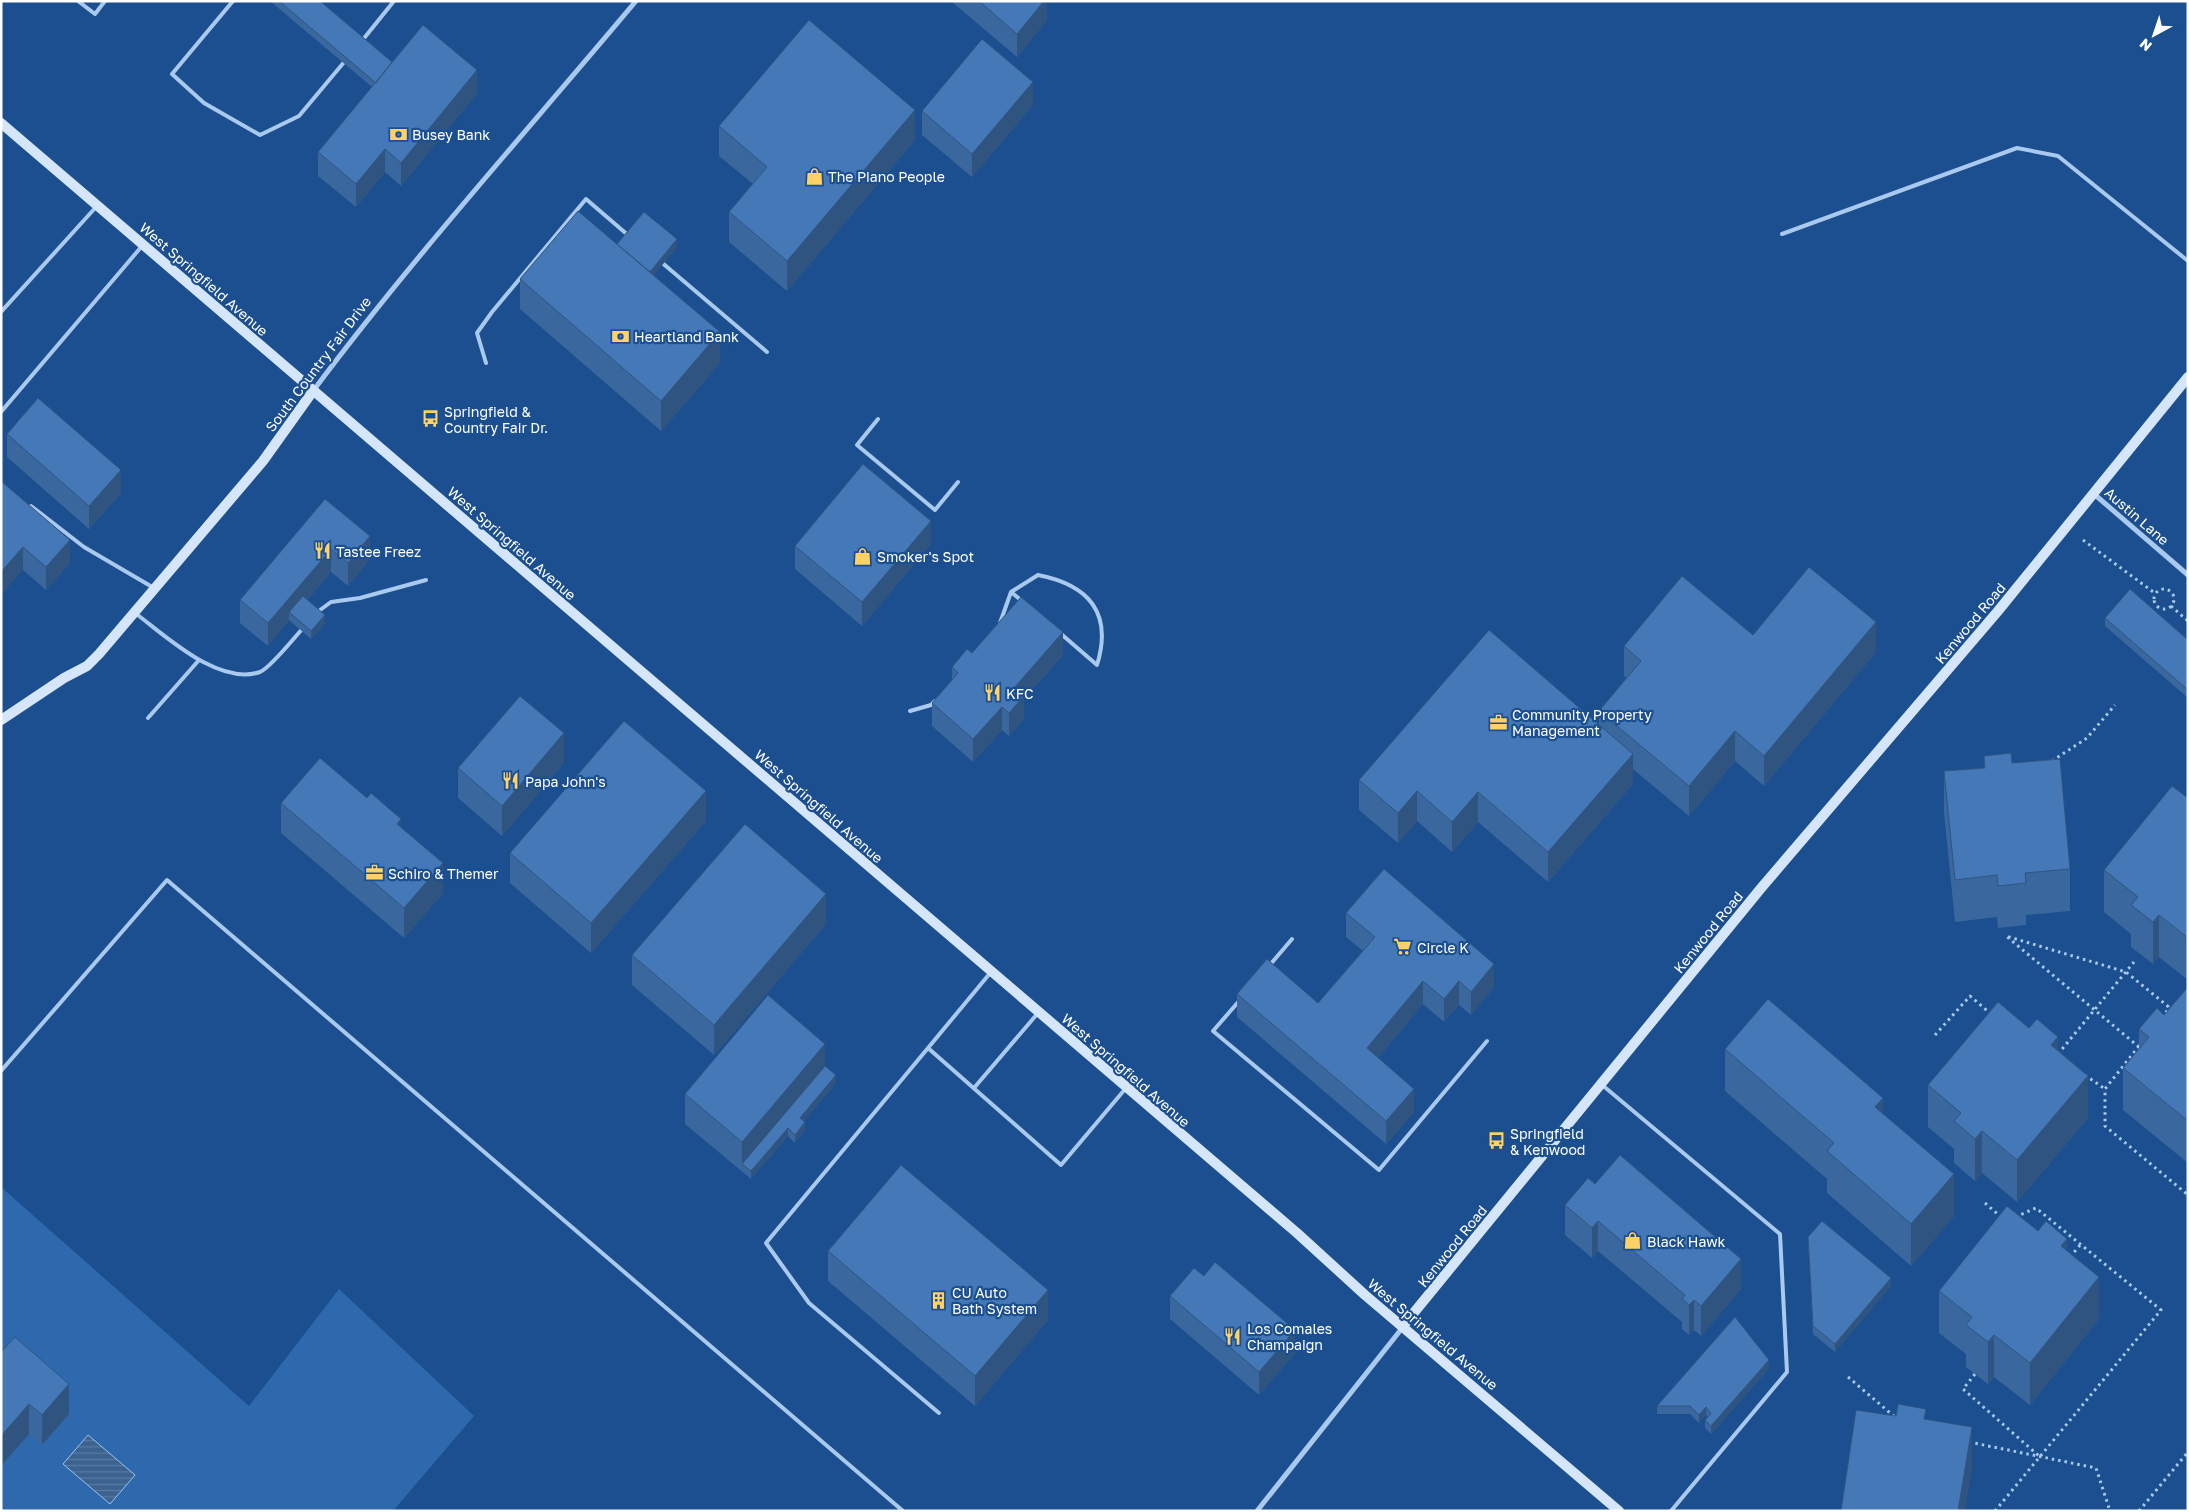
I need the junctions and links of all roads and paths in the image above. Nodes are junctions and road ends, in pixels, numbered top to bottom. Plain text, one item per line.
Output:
1 (78, 1) edge
2 (105, 1) edge
3 (233, 1) edge
4 (394, 1) edge
5 (636, 1) edge
6 (356, 47) edge
7 (350, 55) edge
8 (1, 123) edge
9 (98, 205) junction
10 (1782, 234) dead end
11 (632, 237) edge
12 (143, 245) junction
13 (654, 256) edge
14 (2188, 261) edge
15 (1, 301) edge
16 (7, 306) junction
17 (1, 312) edge
18 (767, 352) dead end
19 (486, 363) dead end
20 (2188, 377) edge
21 (313, 392) junction
22 (1, 412) edge
23 (878, 419) dead end
24 (958, 482) dead end
25 (2094, 494) junction
26 (24, 501) edge
27 (2084, 541) dead end
28 (2188, 575) edge
29 (426, 580) dead end
30 (154, 589) junction
31 (1011, 592) junction
32 (2156, 594) junction
33 (1026, 604) edge
34 (2171, 606) junction
35 (135, 613) junction
36 (310, 619) edge
37 (2188, 621) edge
38 (305, 626) edge
39 (995, 628) edge
40 (1054, 628) edge
41 (199, 660) junction
42 (938, 697) edge
43 (2115, 705) dead end
44 (910, 711) dead end
45 (148, 718) dead end
46 (1, 720) edge
47 (2050, 762) edge
48 (1292, 939) dead end
49 (2134, 962) dead end
50 (1268, 967) edge
51 (991, 972) junction
52 (2126, 972) junction
53 (1244, 996) edge
54 (2179, 1005) edge
55 (2170, 1008) junction
56 (2095, 1010) junction
57 (1038, 1013) junction
58 (1997, 1019) edge
59 (2157, 1023) edge
60 (1935, 1035) dead end
61 (2145, 1039) edge
62 (1487, 1041) dead end
63 (2139, 1047) junction
64 (928, 1048) junction
65 (2049, 1052) edge
66 (2058, 1054) junction
67 (2054, 1059) edge
68 (2066, 1060) edge
69 (1, 1071) edge
70 (2081, 1072) edge
71 (1601, 1084) junction
72 (974, 1088) junction
73 (1126, 1088) junction
74 (2105, 1089) junction
75 (2188, 1194) edge
76 (1985, 1203) dead end
77 (2013, 1218) edge
78 (2006, 1220) edge
79 (2081, 1244) junction
80 (2069, 1259) edge
81 (1403, 1326) junction
82 (1975, 1374) edge
83 (1848, 1377) dead end
84 (939, 1414) dead end
85 (1897, 1419) edge
86 (1966, 1442) edge
87 (2188, 1452) edge
88 (2040, 1456) junction
89 (903, 1511) edge
90 (1257, 1511) edge
91 (1619, 1511) edge
92 (1671, 1511) edge
93 (1995, 1511) edge
94 (2110, 1511) edge
95 (2139, 1511) edge

1 - 2 lane
3 - 7 lane
4 - 6 lane
5 - 21 street, South Country Fair Drive
8 - 9 main road, West Springfield Avenue
9 - 12 main road, West Springfield Avenue
9 - 16 lane
10 - 14 lane
11 - 19 lane
12 - 21 main road, West Springfield Avenue
12 - 22 lane
13 - 18 lane
15 - 16 lane
16 - 17 lane
20 - 25 main road, Kenwood Road
21 - 30 main road, South Country Fair Drive
21 - 51 main road, West Springfield Avenue
23 - 24 lane
25 - 28 street, Austin Lane
25 - 71 main road, Kenwood Road
26 - 30 lane
27 - 32 path
29 - 36 lane
30 - 35 main road, South Country Fair Drive
31 - 33 lane
31 - 39 lane
31 - 40 lane
32 - 34 path
32 - 34 path
34 - 37 path
35 - 41 lane
35 - 46 main road, South Country Fair Drive
38 - 41 lane
41 - 45 lane
42 - 44 lane
43 - 47 path
48 - 50 lane
49 - 52 path
51 - 57 main road, West Springfield Avenue
51 - 64 lane
52 - 55 path
52 - 56 path
52 - 56 path
53 - 62 lane
54 - 55 path
55 - 59 path
56 - 63 path
56 - 66 path
57 - 72 lane
57 - 73 main road, West Springfield Avenue
58 - 60 path
61 - 63 path
63 - 74 path
64 - 72 lane
64 - 84 lane
65 - 66 path
66 - 67 path
66 - 68 path
69 - 89 lane
70 - 74 path
71 - 81 main road, Kenwood Road
71 - 92 lane
72 - 73 lane
73 - 81 main road, West Springfield Avenue
74 - 75 path
76 - 78 path
77 - 79 path
79 - 80 path
79 - 88 path
81 - 90 street, Kenwood Road
81 - 91 main road, West Springfield Avenue
82 - 88 path
83 - 85 path
86 - 88 path
87 - 95 path
88 - 93 path
88 - 94 path

